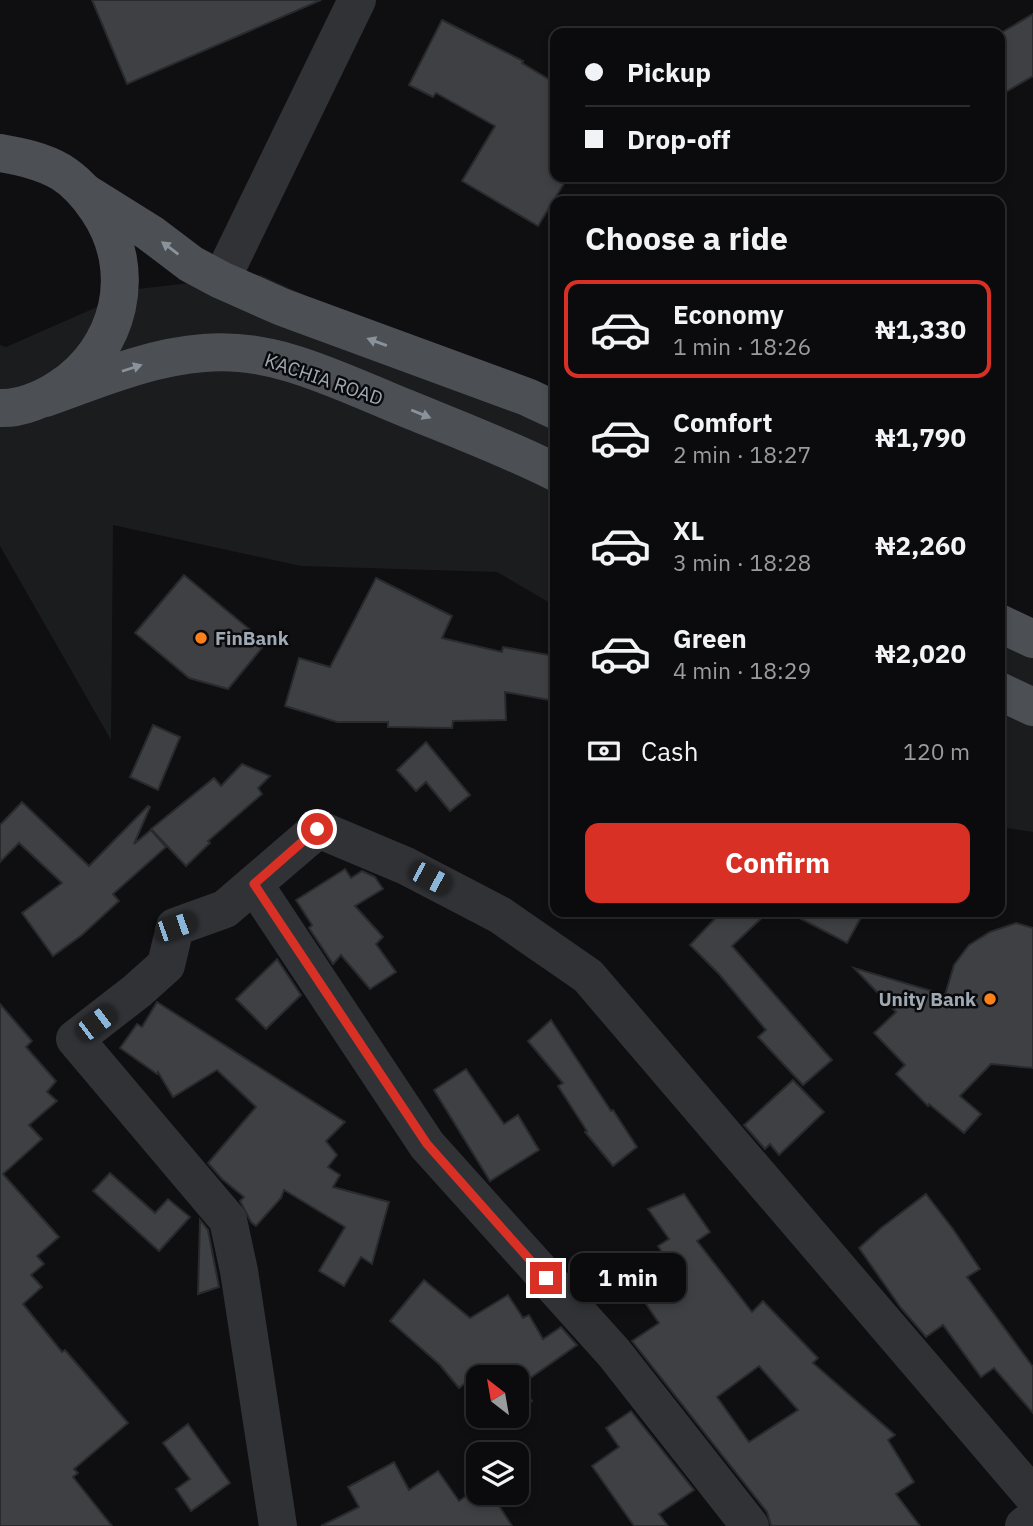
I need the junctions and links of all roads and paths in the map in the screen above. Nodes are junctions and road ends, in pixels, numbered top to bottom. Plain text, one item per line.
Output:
1 (357, 0) edge
2 (11, 153) edge
3 (86, 193) junction
4 (220, 280) junction
5 (45, 398) junction
6 (0, 408) edge
7 (550, 408) edge
8 (550, 470) edge
9 (1005, 626) edge
10 (1033, 639) edge
11 (1005, 694) edge
12 (1033, 707) edge
13 (254, 884) junction
14 (1033, 1496) edge
15 (1033, 1519) edge
16 (278, 1526) edge
17 (750, 1526) edge
18 (1024, 1526) edge

1 - 4 street
2 - 3 main road
4 -> 3 main road
3 - 5 main road
7 -> 4 main road
5 - 6 main road
5 -> 8 main road, KACHIA ROAD
9 - 10 main road
11 - 12 main road
13 - 14 street
13 - 16 street
13 - 17 street
15 - 18 street

